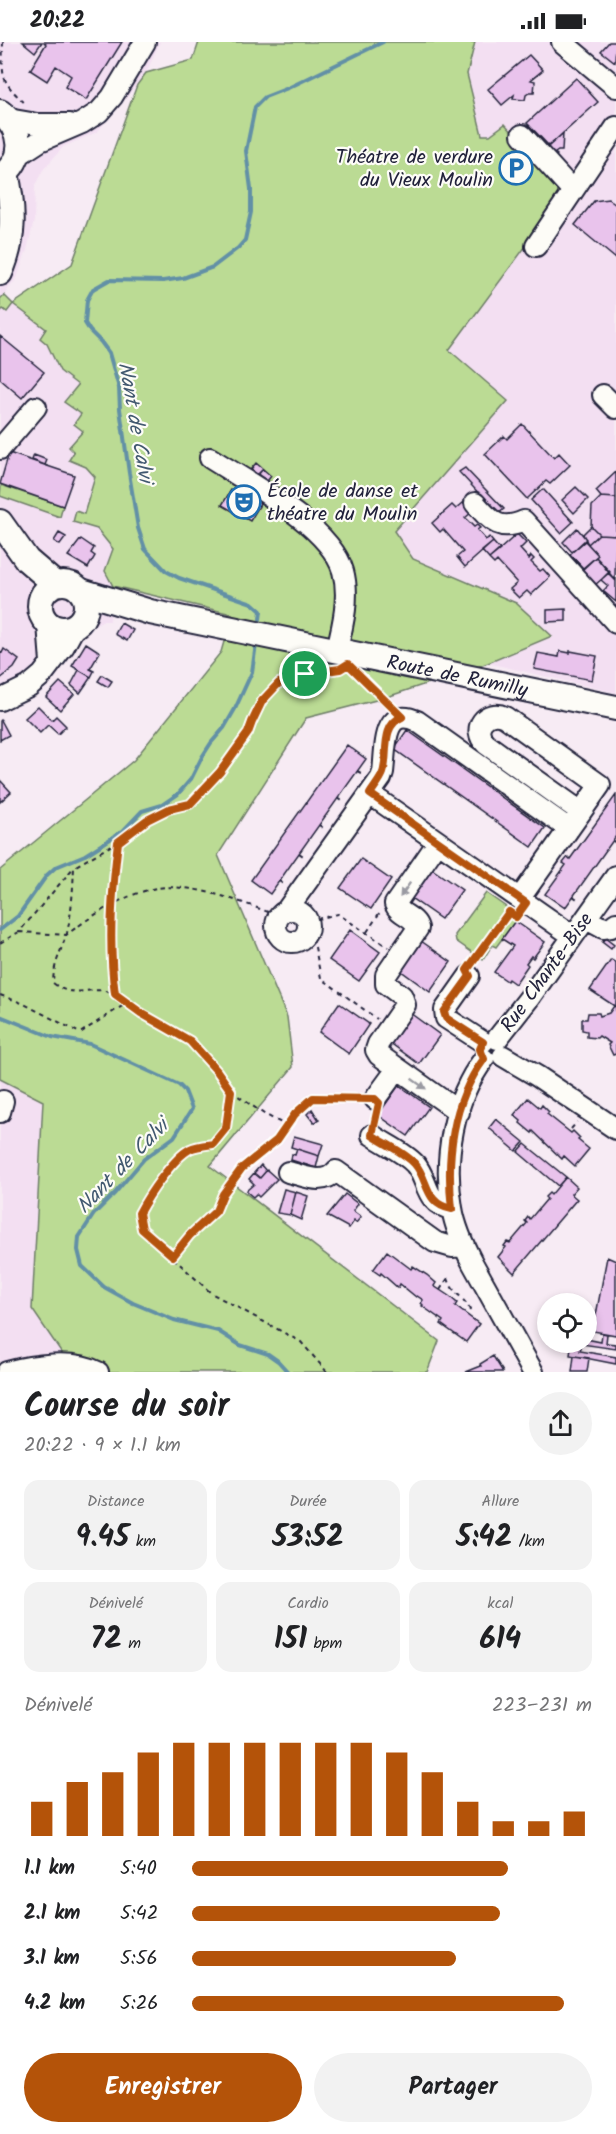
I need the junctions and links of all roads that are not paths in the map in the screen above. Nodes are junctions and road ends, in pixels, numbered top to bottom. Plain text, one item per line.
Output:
1 (145, 42) edge
2 (562, 42) edge
3 (616, 87) edge
4 (4, 115) edge
5 (82, 123) junction
6 (616, 127) edge
7 (522, 135) dead end
8 (8, 168) edge
9 (573, 191) junction
10 (536, 246) dead end
11 (0, 273) edge
12 (36, 407) dead end
13 (0, 449) edge
14 (210, 458) dead end
15 (475, 503) dead end
16 (0, 522) edge
17 (0, 541) edge
18 (55, 584) junction
19 (81, 591) junction
20 (150, 612) junction
21 (44, 614) junction
22 (79, 621) junction
23 (616, 623) edge
24 (346, 655) junction
25 (51, 662) junction
26 (0, 700) edge
27 (616, 708) edge
28 (373, 789) junction
29 (581, 812) junction
30 (569, 829) junction
31 (438, 842) junction
32 (616, 876) edge
33 (523, 901) junction
34 (283, 914) junction
35 (586, 919) junction
36 (616, 923) edge
37 (573, 936) junction
38 (470, 976) road end
39 (491, 1049) junction
40 (397, 1069) junction
41 (375, 1099) road end
42 (459, 1112) junction
43 (614, 1121) edge
44 (372, 1135) dead end
45 (288, 1172) dead end
46 (452, 1209) junction
47 (464, 1246) junction
48 (7, 1372) edge
49 (98, 1372) edge
50 (533, 1372) edge

1 - 5 street
2 - 3 street
4 - 5 street
4 - 8 main road
5 - 8 street
6 - 9 street
7 - 9 street
8 - 11 main road
9 - 10 street
12 - 13 street
14 - 24 street
15 - 23 street
16 - 18 main road
17 - 21 main road
18 - 19 main road
18 - 21 main road
19 - 20 main road
19 - 22 main road
20 - 22 main road
20 - 24 main road, Route de Rumilly
21 - 22 main road
21 - 25 street
22 - 25 street
24 - 27 main road, Route de Rumilly
25 - 26 street
28 - 30 street
28 - 31 street
28 - 34 street
29 - 29 street
29 - 30 street
30 - 33 street
31 - 33 street
31 -> 40 street
32 - 35 street, Rue Chante-Bise
33 - 37 street
34 - 34 street
35 - 36 street
35 - 37 street, Rue Chante-Bise
37 - 39 street, Rue Chante-Bise
38 - 39 street
39 - 42 street, Rue Chante-Bise
39 - 43 street
40 - 41 street
40 -> 42 street
42 - 46 street, Rue Chante-Bise
44 - 46 street
45 - 47 street
46 - 47 street, Rue Chante-Bise
47 - 50 street, Rue Chante-Bise
48 - 49 street

